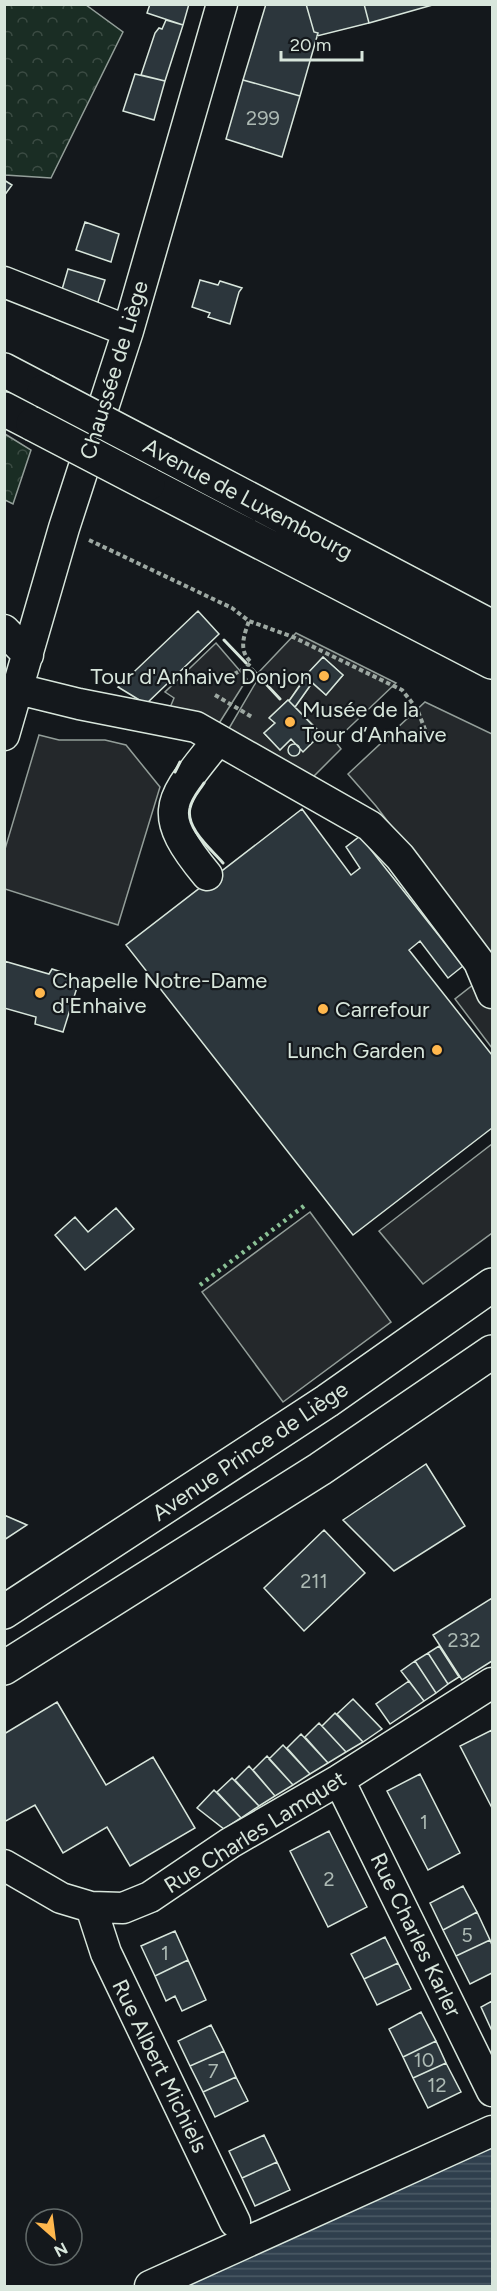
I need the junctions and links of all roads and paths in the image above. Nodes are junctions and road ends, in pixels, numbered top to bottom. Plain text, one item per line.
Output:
1 (222, 4) edge
2 (4, 282) edge
3 (128, 330) junction
4 (4, 370) edge
5 (4, 409) edge
6 (64, 528) junction
7 (249, 621) junction
8 (492, 627) edge
9 (4, 630) edge
10 (28, 655) junction
11 (492, 662) edge
12 (234, 674) dead end
13 (18, 689) junction
14 (215, 695) dead end
15 (252, 717) dead end
16 (4, 735) edge
17 (428, 737) dead end
18 (219, 740) junction
19 (207, 875) dead end
20 (492, 993) edge
21 (492, 1284) edge
22 (492, 1352) edge
23 (4, 1612) edge
24 (4, 1668) edge
25 (492, 1683) edge
26 (339, 1780) junction
27 (4, 1865) edge
28 (91, 1907) junction
29 (492, 2091) edge
30 (492, 2131) edge
31 (235, 2223) dead end
32 (150, 2286) edge

1 - 3 street, Chaussée de Liège
2 - 3 street
3 - 6 street, Chaussée de Liège
4 - 8 main road, Avenue de Luxembourg, bridge
5 - 11 main road, Avenue de Luxembourg, bridge
6 - 7 path
6 - 10 street, Chaussée de Liège
7 - 12 path
7 - 17 path
9 - 10 street
10 - 13 street, Chaussée de Liège
13 - 16 street, Chaussée de Liège
13 - 18 street
14 - 15 path
18 - 19 street
18 - 20 street
21 - 23 main road, Avenue Prince de Liège
22 - 24 main road
25 - 26 street, Rue Charles Lamquet
26 - 28 street, Rue Charles Lamquet
26 - 29 street, Rue Charles Karler
27 - 28 street, Rue Charles Lamquet
28 - 31 street, Rue Albert Michiels
30 - 32 street

